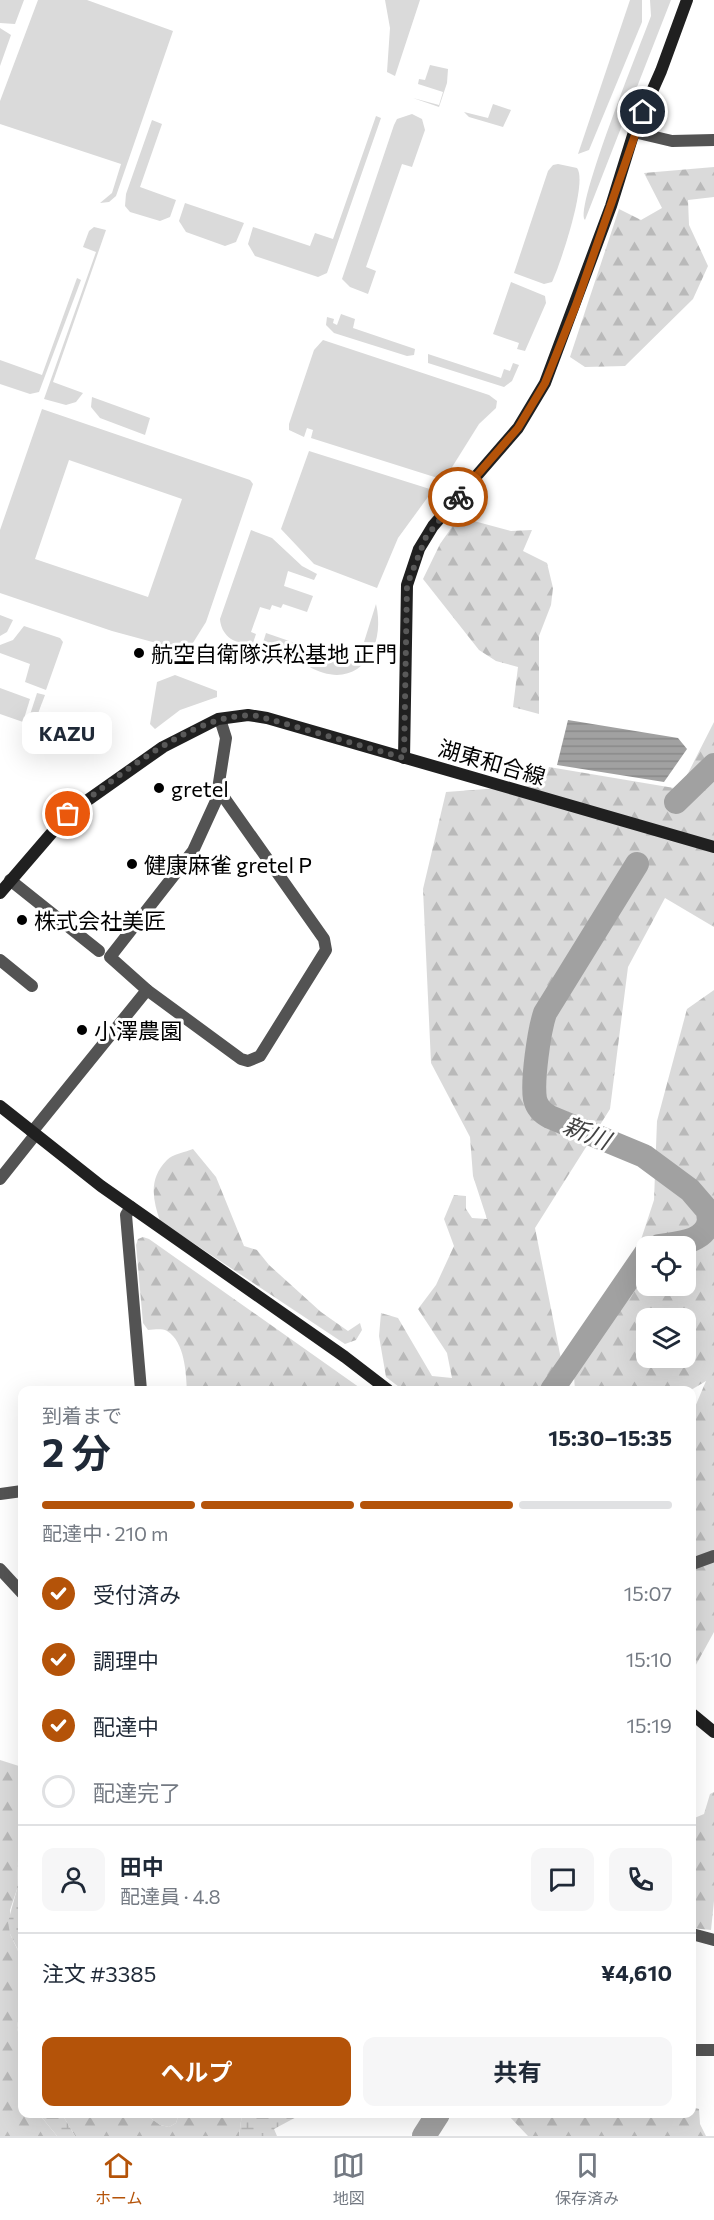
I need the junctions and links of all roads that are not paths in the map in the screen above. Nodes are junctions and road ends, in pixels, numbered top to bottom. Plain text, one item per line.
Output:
1 (687, 0) edge
2 (633, 132) junction
3 (714, 140) edge
4 (220, 719) junction
5 (404, 758) junction
6 (220, 792) junction
7 (714, 847) edge
8 (10, 880) junction
9 (0, 893) edge
10 (99, 951) dead end
11 (0, 960) edge
12 (32, 986) dead end
13 (147, 990) junction
14 (0, 1106) edge
15 (34, 1133) junction
16 (0, 1179) edge
17 (131, 1207) junction
18 (141, 1386) edge
19 (383, 1386) edge
20 (18, 1492) edge
21 (0, 1494) edge
22 (714, 1556) edge
23 (696, 1563) edge
24 (0, 1569) edge
25 (18, 1589) edge
26 (696, 1717) edge
27 (714, 1732) edge
28 (696, 1935) edge
29 (714, 1940) edge
30 (696, 2050) edge
31 (714, 2050) edge

1 - 2 street
2 - 3 street
2 - 5 street
4 - 5 street, 湖東和合線
4 - 6 street
4 - 8 street, 湖東和合線
5 - 7 street, 湖東和合線
6 - 13 street
6 - 13 street
8 - 9 street, 湖東和合線
8 - 10 street
11 - 12 street
13 - 15 street
14 - 15 street
15 - 16 street
15 - 17 street
17 - 18 street
17 - 19 street
20 - 21 street
22 - 23 street
24 - 25 street
26 - 27 street
28 - 29 street
30 - 31 street

